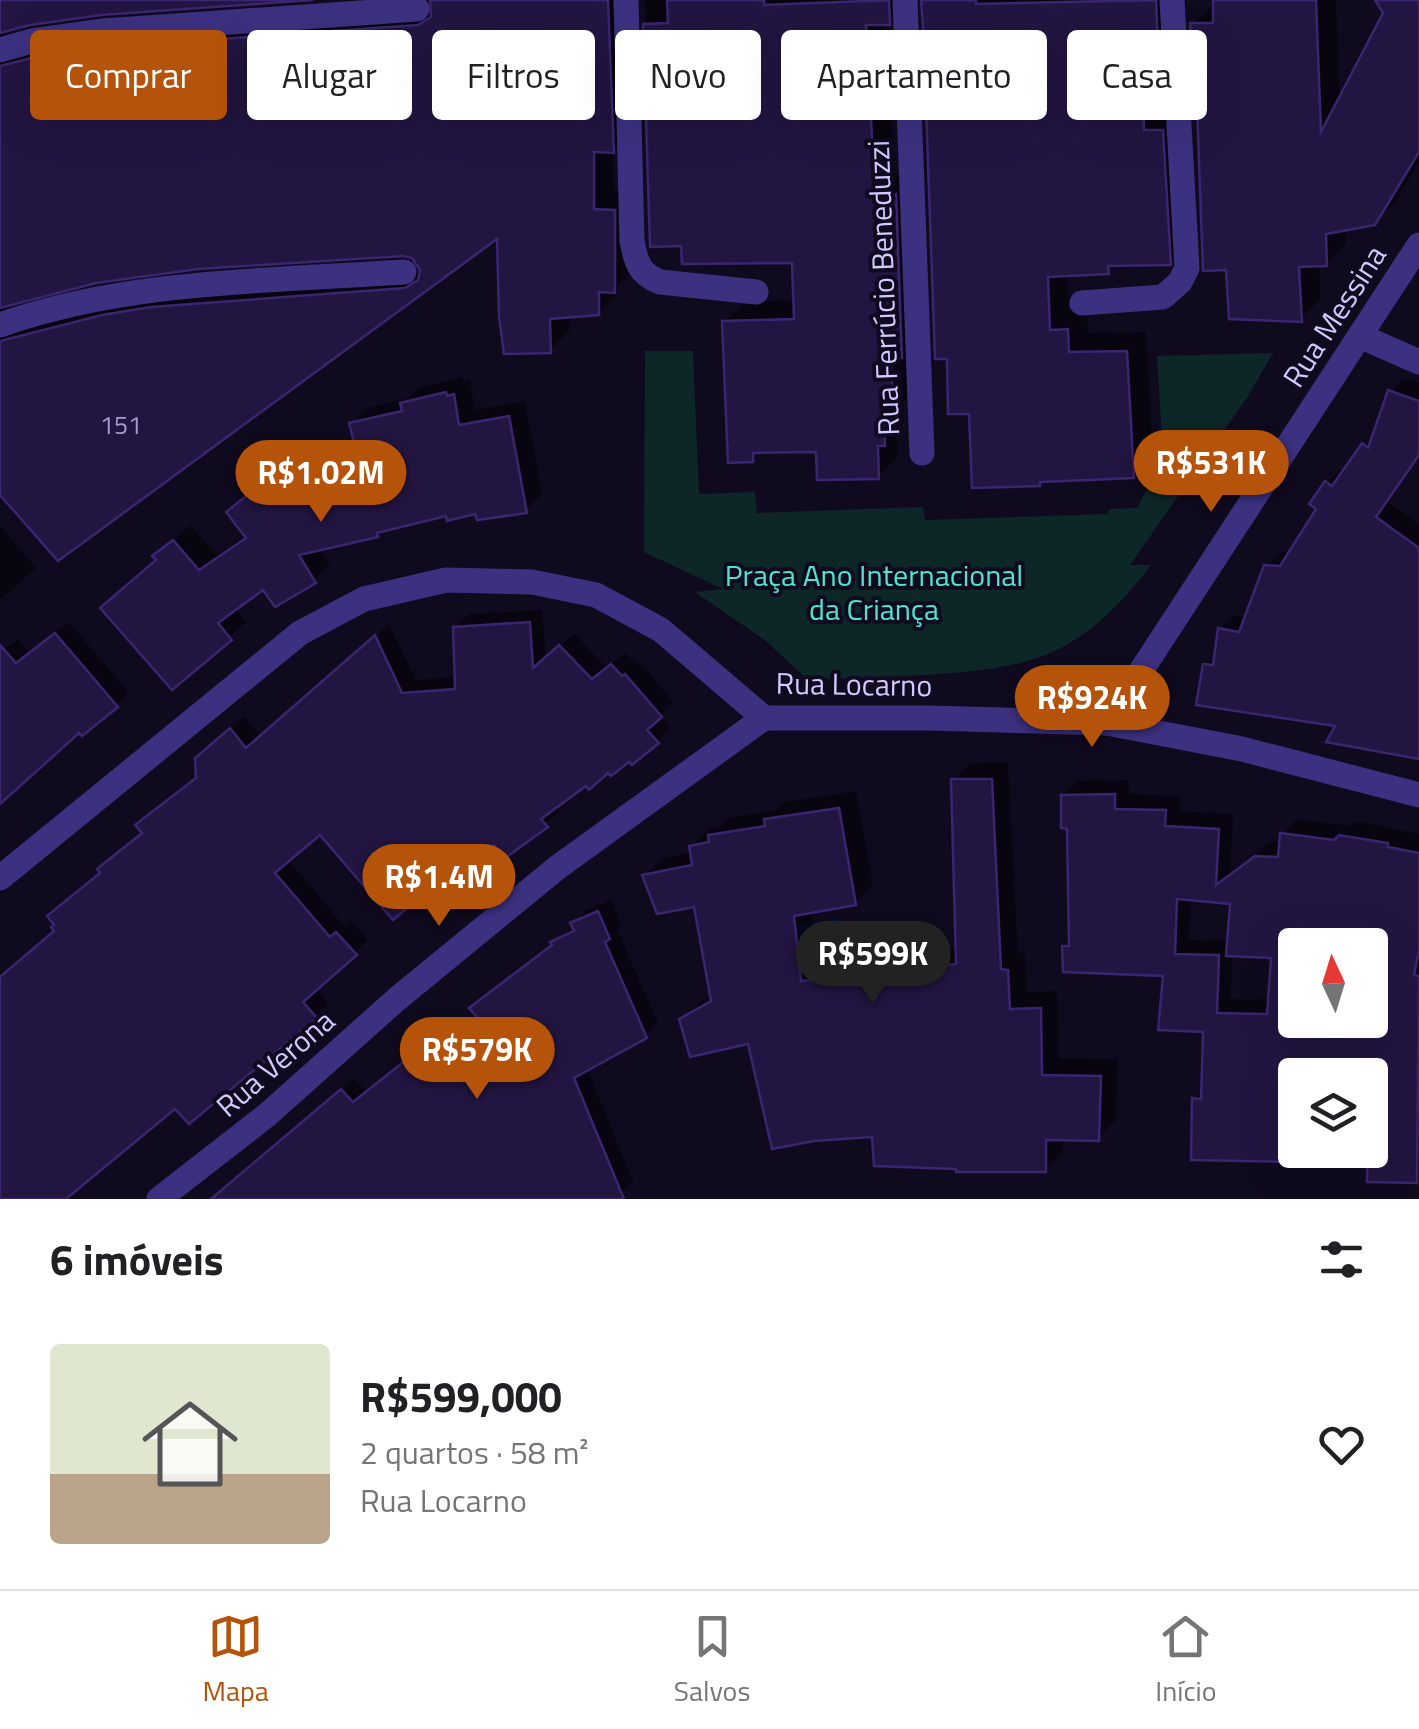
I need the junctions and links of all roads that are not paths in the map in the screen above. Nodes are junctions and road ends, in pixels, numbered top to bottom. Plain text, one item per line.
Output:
1 (626, 0) edge
2 (905, 0) edge
3 (1172, 0) edge
4 (417, 10) dead end
5 (0, 50) edge
6 (1419, 244) edge
7 (404, 272) dead end
8 (756, 292) dead end
9 (1082, 304) dead end
10 (0, 325) edge
11 (1360, 336) junction
12 (1419, 362) edge
13 (922, 453) dead end
14 (764, 718) junction
15 (1107, 723) junction
16 (1419, 796) edge
17 (0, 878) edge
18 (159, 1199) edge

1 - 8 street
2 - 13 street, Rua Ferrúcio Beneduzzi
3 - 9 street
4 - 5 street
6 - 11 street, Rua Messina
7 - 10 street
11 - 12 street
11 - 15 street, Rua Messina
14 - 15 street, Rua Locarno
14 - 17 street, Rua Locarno
14 - 18 street, Rua Verona
15 - 16 street, Rua Locarno

